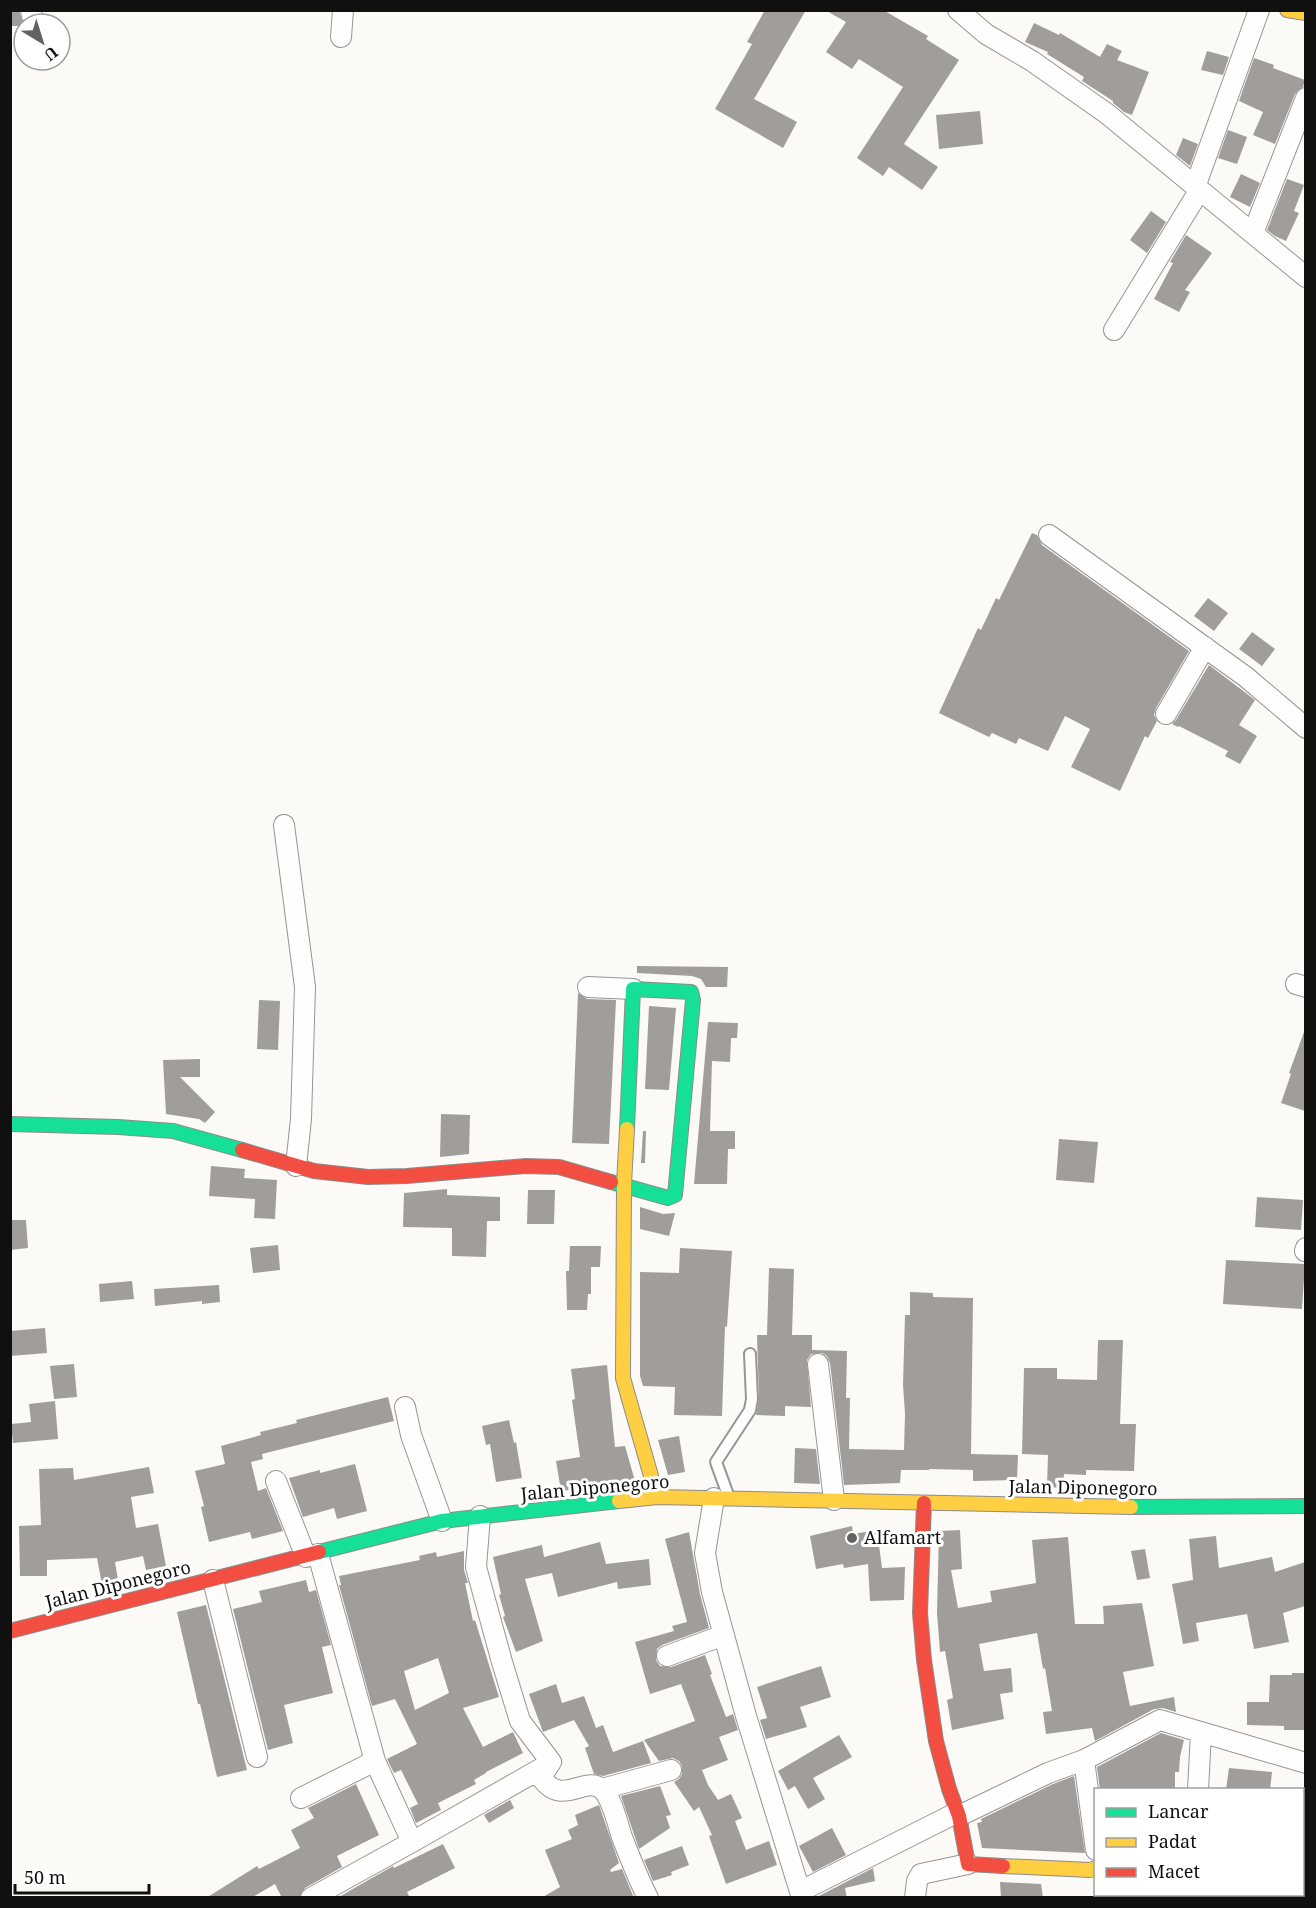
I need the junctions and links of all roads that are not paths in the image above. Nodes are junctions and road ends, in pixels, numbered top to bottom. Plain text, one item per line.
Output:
1 (343, 10) edge
2 (958, 10) edge
3 (1259, 10) edge
4 (1287, 10) edge
5 (1305, 13) edge
6 (342, 37) dead end
7 (1305, 98) edge
8 (1197, 189) junction
9 (1252, 233) junction
10 (1305, 277) edge
11 (1114, 330) dead end
12 (1050, 535) dead end
13 (1205, 647) junction
14 (1166, 714) dead end
15 (1305, 728) edge
16 (284, 825) dead end
17 (588, 987) dead end
18 (633, 989) junction
19 (10, 1124) edge
20 (296, 1166) junction
21 (624, 1184) junction
22 (750, 1354) dead end
23 (818, 1364) dead end
24 (405, 1407) dead end
25 (276, 1481) dead end
26 (657, 1497) junction
27 (721, 1498) junction
28 (834, 1500) junction
29 (924, 1503) junction
30 (1305, 1506) edge
31 (480, 1516) junction
32 (442, 1521) junction
33 (312, 1555) junction
34 (213, 1580) junction
35 (10, 1631) edge
36 (724, 1635) junction
37 (667, 1656) dead end
38 (1201, 1733) junction
39 (257, 1757) dead end
40 (1084, 1760) junction
41 (375, 1761) junction
42 (552, 1762) junction
43 (1305, 1763) edge
44 (671, 1770) dead end
45 (1198, 1788) edge
46 (602, 1789) junction
47 (302, 1798) dead end
48 (958, 1814) junction
49 (412, 1842) junction
50 (1094, 1842) edge
51 (968, 1863) junction
52 (1094, 1868) edge
53 (801, 1894) edge
54 (311, 1898) edge
55 (648, 1898) edge
56 (915, 1898) edge

1 - 6 street
2 - 8 street
3 - 8 street
4 - 5 street
7 - 9 street
8 - 9 street
8 - 11 street
9 - 10 street
12 - 13 street
13 - 14 street
13 - 15 street
16 - 20 street
17 - 18 street
18 - 21 street
18 - 21 street
19 - 20 street
20 - 21 street
21 - 26 street
22 - 27 lane
23 - 28 street
24 - 32 street
25 - 33 street
26 - 27 street, Jalan Diponegoro
26 - 31 street, Jalan Diponegoro
27 - 28 street, Jalan Diponegoro
27 - 36 street
28 - 29 street, Jalan Diponegoro
29 - 30 street, Jalan Diponegoro
29 - 48 street
31 - 32 street, Jalan Diponegoro
31 - 42 street
32 - 33 street, Jalan Diponegoro
33 - 34 street, Jalan Diponegoro
33 - 41 street
34 - 35 street, Jalan Diponegoro
34 - 39 street
36 - 37 street
36 - 53 street
38 - 40 street
38 - 43 street
38 - 45 street
40 - 48 street
40 - 50 street
41 - 47 street
41 - 49 street
42 - 46 street
42 - 49 street
44 - 46 street
46 - 55 street
48 - 51 street
48 - 53 street
49 - 54 street
51 - 52 street
51 - 56 street

